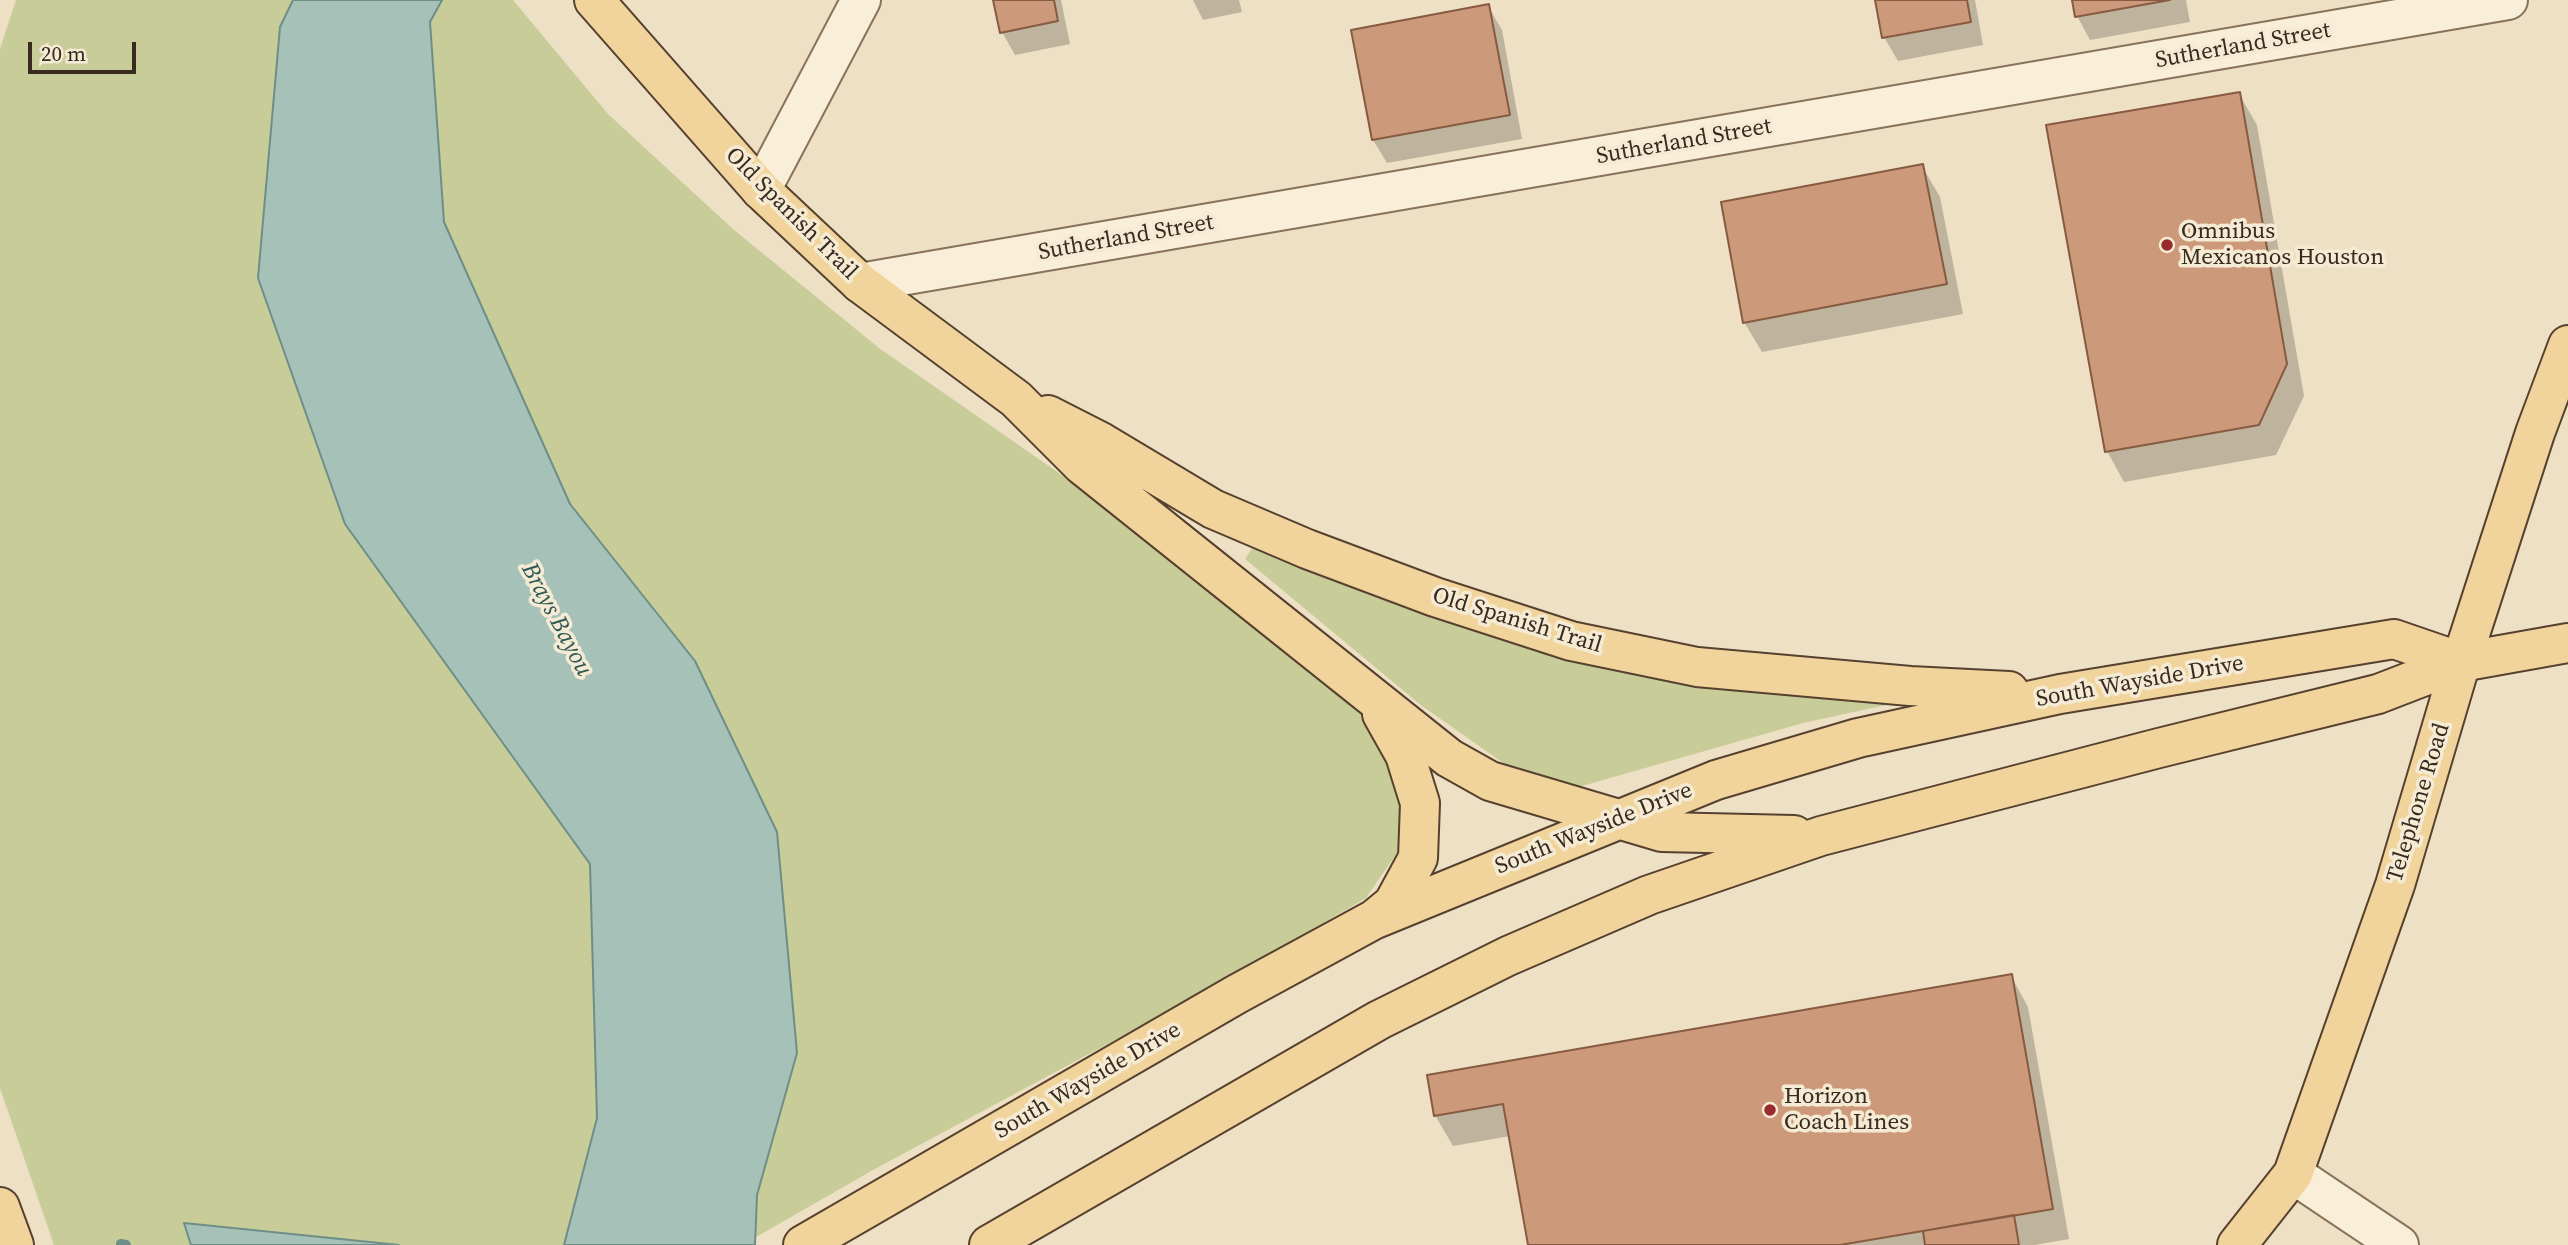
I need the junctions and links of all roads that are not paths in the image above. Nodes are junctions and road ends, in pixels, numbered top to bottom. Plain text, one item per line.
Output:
1 (594, 0) edge
2 (861, 0) edge
3 (2508, 0) edge
4 (761, 190) junction
5 (860, 283) junction
6 (2568, 345) edge
7 (1016, 399) junction
8 (2568, 643) edge
9 (2461, 663) junction
10 (2060, 694) junction
11 (1375, 700) junction
12 (1619, 819) junction
13 (1821, 836) junction
14 (1373, 920) junction
15 (2292, 1174) junction
16 (0, 1207) edge
17 (14, 1245) edge
18 (803, 1245) edge
19 (989, 1245) edge
20 (2237, 1245) edge
21 (2399, 1245) edge

1 - 4 main road, Old Spanish Trail
2 - 4 street
3 - 5 street, Sutherland Street
4 - 5 main road, Old Spanish Trail
5 - 7 main road, Old Spanish Trail
6 - 9 main road, Telephone Road
7 - 10 main road, Old Spanish Trail
7 - 11 main road, Old Spanish Trail
8 - 9 main road
9 - 10 main road, South Wayside Drive
9 - 13 main road
9 - 15 main road, Telephone Road
10 - 12 main road, South Wayside Drive
11 - 12 main road, Old Spanish Trail
11 - 14 main road
12 - 13 main road, Old Spanish Trail
12 - 14 main road, South Wayside Drive
13 - 19 main road
14 - 18 main road, South Wayside Drive
15 - 20 main road, Telephone Road
15 - 21 street
16 - 17 main road

